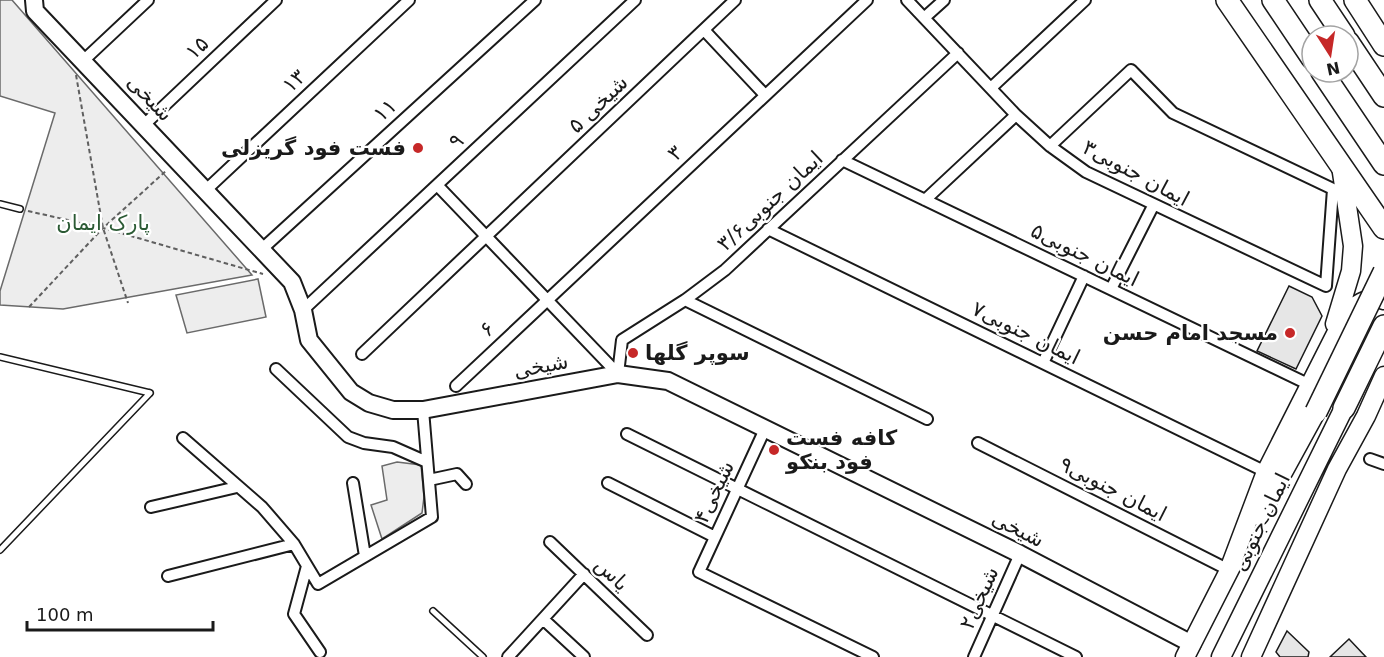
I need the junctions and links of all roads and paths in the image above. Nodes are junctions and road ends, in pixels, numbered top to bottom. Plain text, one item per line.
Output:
1 (34, 0) edge
2 (148, 0) edge
3 (276, 0) edge
4 (410, 0) edge
5 (535, 0) edge
6 (635, 0) edge
7 (735, 0) edge
8 (867, 0) edge
9 (907, 0) edge
10 (944, 0) edge
11 (1085, 0) edge
12 (1227, 0) edge
13 (1273, 0) edge
14 (1320, 0) edge
15 (1357, 2) edge
16 (924, 18) junction
17 (1336, 24) edge
18 (704, 30) junction
19 (1300, 40) edge
20 (1384, 45) edge
21 (71, 48) junction
22 (958, 53) junction
23 (1360, 60) edge
24 (83, 61) junction
25 (1330, 84) edge
26 (992, 87) junction
27 (765, 95) junction
28 (1384, 96) edge
29 (1016, 115) junction
30 (145, 124) junction
31 (1050, 146) junction
32 (178, 160) junction
33 (842, 160) junction
34 (1384, 164) edge
35 (1341, 165) junction
36 (437, 185) junction
37 (206, 190) junction
38 (925, 200) junction
39 (0, 204) edge
40 (1153, 206) junction
41 (21, 209) joint
42 (103, 228) junction
43 (1384, 228) edge
44 (768, 229) junction
45 (487, 236) junction
46 (262, 249) junction
47 (1384, 272) edge
48 (1084, 276) junction
49 (292, 282) junction
50 (1111, 290) junction
51 (546, 300) junction
52 (685, 300) junction
53 (1384, 300) edge
54 (128, 303) dead end
55 (29, 307) dead end
56 (303, 310) junction
57 (1384, 326) edge
58 (1328, 349) junction
59 (362, 354) dead end
60 (0, 357) edge
61 (1043, 363) junction
62 (276, 369) dead end
63 (618, 374) junction
64 (1384, 376) edge
65 (1310, 385) junction
66 (456, 386) dead end
67 (1384, 402) edge
68 (1344, 408) joint
69 (423, 410) junction
70 (1316, 412) joint
71 (1366, 416) junction
72 (927, 419) dead end
73 (765, 429) junction
74 (627, 434) dead end
75 (183, 438) dead end
76 (978, 442) dead end
77 (1370, 459) dead end
78 (427, 462) junction
79 (1384, 464) edge
80 (1266, 472) junction
81 (429, 480) junction
82 (352, 483) dead end
83 (608, 483) dead end
84 (466, 484) dead end
85 (237, 487) junction
86 (737, 489) junction
87 (150, 507) dead end
88 (715, 537) junction
89 (550, 542) dead end
90 (294, 544) junction
91 (0, 550) edge
92 (1020, 555) junction
93 (365, 556) junction
94 (307, 566) junction
95 (1230, 570) junction
96 (584, 574) junction
97 (168, 576) dead end
98 (433, 611) dead end
99 (992, 616) junction
100 (543, 619) junction
101 (647, 635) dead end
102 (1189, 650) edge
103 (320, 652) dead end
104 (483, 657) edge
105 (508, 657) edge
106 (584, 657) edge
107 (873, 657) edge
108 (974, 657) edge
109 (1076, 657) edge
110 (1221, 657) edge
111 (1251, 657) edge

1 - 21 street, شیخی
2 - 24 street
3 - 30 street, ۱۵
4 - 37 street, ۱۳
5 - 46 street, ۱۱
6 - 36 street, ۹
7 - 18 street, شیخی ۵
8 - 27 street, ۳
9 - 16 street, ایمان جنوبی۳
10 - 16 street
11 - 26 street
12 - 35 highway
13 - 19 highway
14 - 17 highway
15 - 20 highway
16 - 22 street, ایمان جنوبی۳
18 - 27 street
18 - 45 street, شیخی ۵
21 - 24 street, شیخی
21 - 42 path
22 - 26 street, ایمان جنوبی۳
22 - 33 street, ایمان جنوبی۳/۶
23 - 28 highway
24 - 30 street, شیخی
25 - 34 highway
26 - 29 street, ایمان جنوبی۳
27 - 51 street, ۳
29 - 31 street, ایمان جنوبی۳
29 - 38 street
30 - 32 street, شیخی
31 - 40 street, ایمان جنوبی۳
31 - 40 street, ایمان جنوبی۳
32 - 37 street, شیخی
32 - 42 path
33 - 38 street, ایمان جنوبی۵
33 - 44 street, ایمان جنوبی۳/۶
35 - 43 highway
35 - 58 main road
36 - 45 street
36 - 56 street, ۹
37 - 46 street, شیخی
38 - 48 street, ایمان جنوبی۵
39 - 41 lane
40 - 50 street
41 - 42 path
42 - 49 path
42 - 54 path
42 - 55 path
44 - 52 street, ایمان جنوبی۳/۶
44 - 61 street, ایمان جنوبی۷
45 - 51 street
45 - 59 street, شیخی ۵
46 - 49 street, شیخی
47 - 70 highway, bridge
48 - 50 street, ایمان جنوبی۵
48 - 61 street
49 - 56 street, شیخی
50 - 65 street, ایمان جنوبی۵
51 - 63 street
51 - 66 street, ۶
52 - 63 street, ایمان جنوبی۳/۶
52 - 72 street
53 - 58 main road
56 - 69 street, شیخی
57 - 68 highway
58 - 65 main road
60 - 91 lane
61 - 80 street, ایمان جنوبی۷
62 - 78 street
63 - 69 street, شیخی
63 - 73 street, شیخی
64 - 71 main road
65 - 80 main road
67 - 71 main road
68 - 110 main road, ایمان جنوبی
69 - 78 street
70 - 95 main road
71 - 111 main road
73 - 86 street, شیخی۴
73 - 92 street, شیخی
74 - 86 street
75 - 85 street
76 - 95 street, ایمان جنوبی۹
77 - 79 street
78 - 81 street
80 - 95 main road
81 - 84 street
81 - 93 street
82 - 93 street
83 - 88 street
85 - 87 street
85 - 90 street
86 - 88 street, شیخی۴
86 - 99 street
88 - 107 street, شیخی۴
89 - 96 street, یاس
90 - 94 street
90 - 97 street
92 - 99 street, شیخی۲
92 - 102 street, شیخی
93 - 94 street
94 - 103 street
95 - 102 main road, ایمان جنوبی
96 - 100 street
96 - 101 street, یاس
98 - 104 lane
99 - 108 street, شیخی۲
99 - 109 street
100 - 105 street
100 - 106 street

